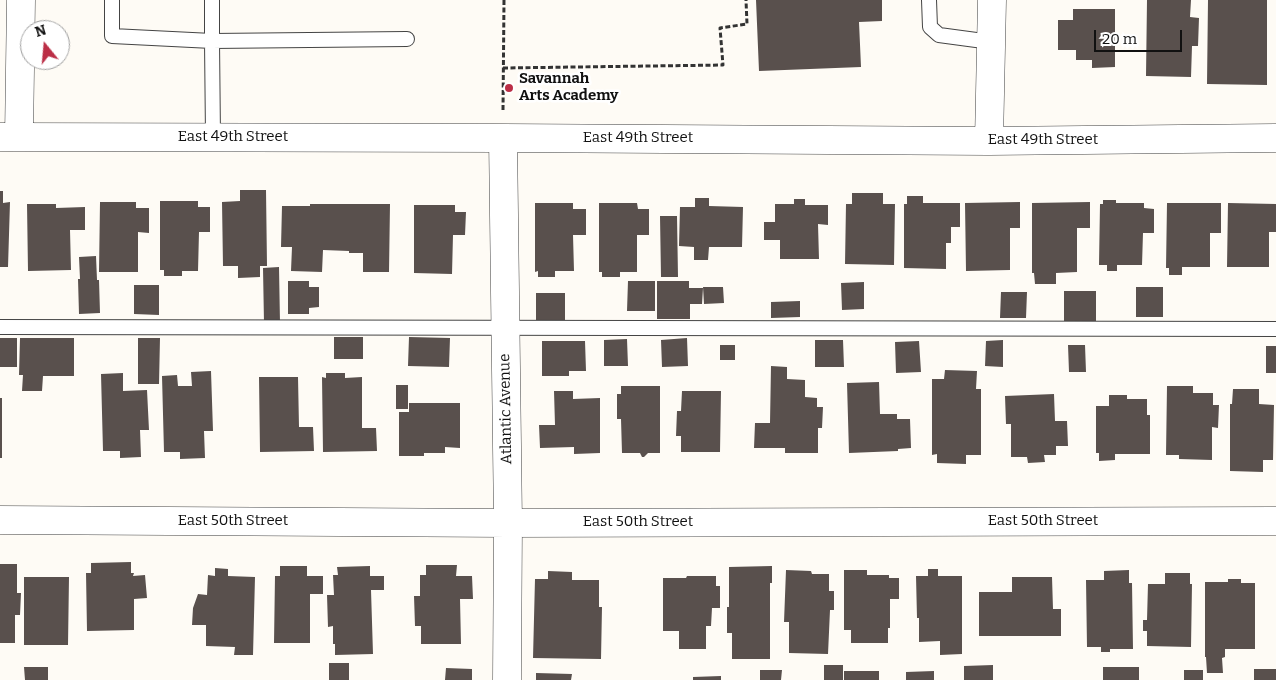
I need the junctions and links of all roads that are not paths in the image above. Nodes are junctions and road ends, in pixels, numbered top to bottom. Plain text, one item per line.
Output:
1 (21, 0) edge
2 (112, 0) edge
3 (212, 0) edge
4 (929, 0) edge
5 (992, 0) edge
6 (407, 39) dead end
7 (212, 40) junction
8 (991, 42) junction
9 (9, 137) edge
10 (214, 137) junction
11 (503, 138) junction
12 (1276, 138) edge
13 (989, 140) junction
14 (0, 327) edge
15 (505, 327) junction
16 (1276, 329) edge
17 (0, 520) edge
18 (1276, 521) edge
19 (508, 522) junction
20 (507, 680) edge

1 - 9 street
2 - 7 lane
3 - 7 lane
4 - 8 lane
5 - 8 street
6 - 7 lane
7 - 10 lane
8 - 13 street
9 - 10 street, East 49th Street
10 - 11 street, East 49th Street
11 - 13 street, East 49th Street
11 - 15 street, Atlantic Avenue
12 - 13 street, East 49th Street
14 - 15 lane
15 - 16 lane
15 - 19 street, Atlantic Avenue
17 - 19 street, East 50th Street
18 - 19 street, East 50th Street
19 - 20 street, Atlantic Avenue

